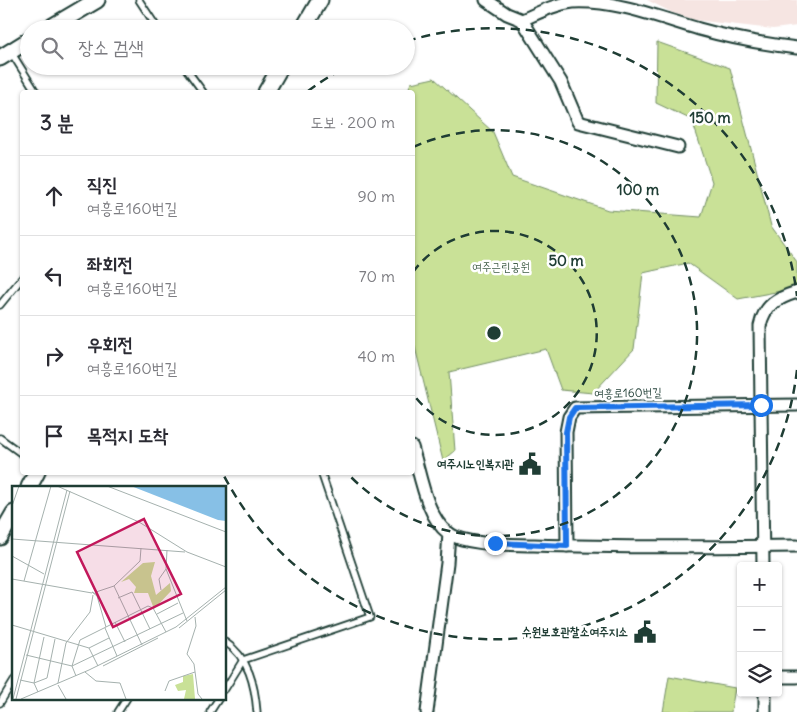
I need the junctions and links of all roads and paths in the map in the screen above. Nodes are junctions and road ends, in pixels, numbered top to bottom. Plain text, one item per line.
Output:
1 (97, 0) edge
2 (138, 0) edge
3 (320, 0) edge
4 (486, 0) edge
5 (63, 20) edge
6 (152, 20) edge
7 (308, 20) edge
8 (522, 20) junction
9 (20, 46) edge
10 (797, 48) edge
11 (5, 55) edge
12 (20, 73) edge
13 (22, 75) edge
14 (191, 75) edge
15 (276, 75) edge
16 (34, 90) edge
17 (202, 90) edge
18 (267, 90) edge
19 (678, 147) dead end
20 (20, 280) edge
21 (797, 292) edge
22 (0, 305) edge
23 (761, 405) junction
24 (797, 405) edge
25 (0, 438) edge
26 (20, 453) edge
27 (415, 457) edge
28 (322, 475) edge
29 (12, 516) edge
30 (449, 533) junction
31 (0, 537) edge
32 (567, 546) junction
33 (762, 546) junction
34 (797, 546) edge
35 (762, 562) edge
36 (226, 643) edge
37 (243, 660) junction
38 (782, 676) edge
39 (797, 677) edge
40 (12, 683) edge
41 (226, 687) edge
42 (765, 697) edge
43 (126, 700) edge
44 (218, 700) edge
45 (0, 703) edge
46 (118, 712) edge
47 (210, 712) edge
48 (257, 712) edge
49 (427, 712) edge
50 (765, 712) edge

1 - 5 street
2 - 6 lane
3 - 7 street
4 - 8 street
8 - 10 street
8 - 19 street
9 - 11 street
11 - 12 lane
13 - 16 lane
14 - 17 lane
15 - 18 street
20 - 22 lane
21 - 23 street
23 - 24 street, 여흥로160번길
23 - 32 street, 여흥로160번길
23 - 33 street
25 - 26 lane
27 - 30 street
28 - 37 lane
29 - 31 street
30 - 32 street
30 - 49 street
32 - 33 street
33 - 34 street
33 - 35 street
36 - 37 lane
37 - 41 lane
37 - 48 lane
38 - 39 street
40 - 45 lane
42 - 50 street
43 - 46 lane
44 - 47 lane

